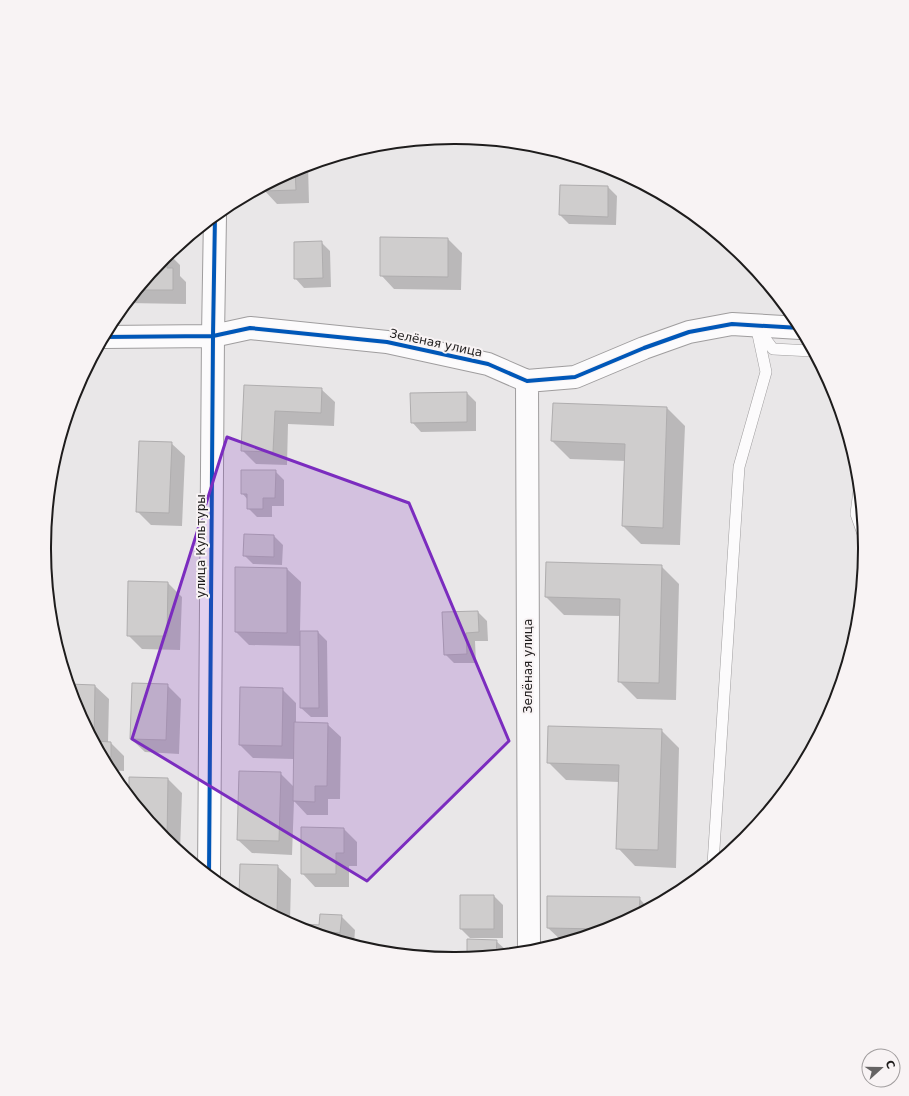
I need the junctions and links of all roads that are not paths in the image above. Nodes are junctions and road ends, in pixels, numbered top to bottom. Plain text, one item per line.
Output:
1 (215, 224) edge
2 (756, 325) junction
3 (792, 327) edge
4 (213, 336) junction
5 (111, 337) edge
6 (806, 351) edge
7 (527, 381) junction
8 (713, 857) edge
9 (209, 868) edge
10 (529, 945) edge

1 - 4 street, улица Культуры
2 - 3 street, Зелёная улица
2 - 6 lane
2 - 7 street, Зелёная улица
2 - 8 lane
4 - 5 street, Зелёная улица
4 - 7 street, Зелёная улица
4 - 9 street, улица Культуры
7 - 10 street, Зелёная улица

